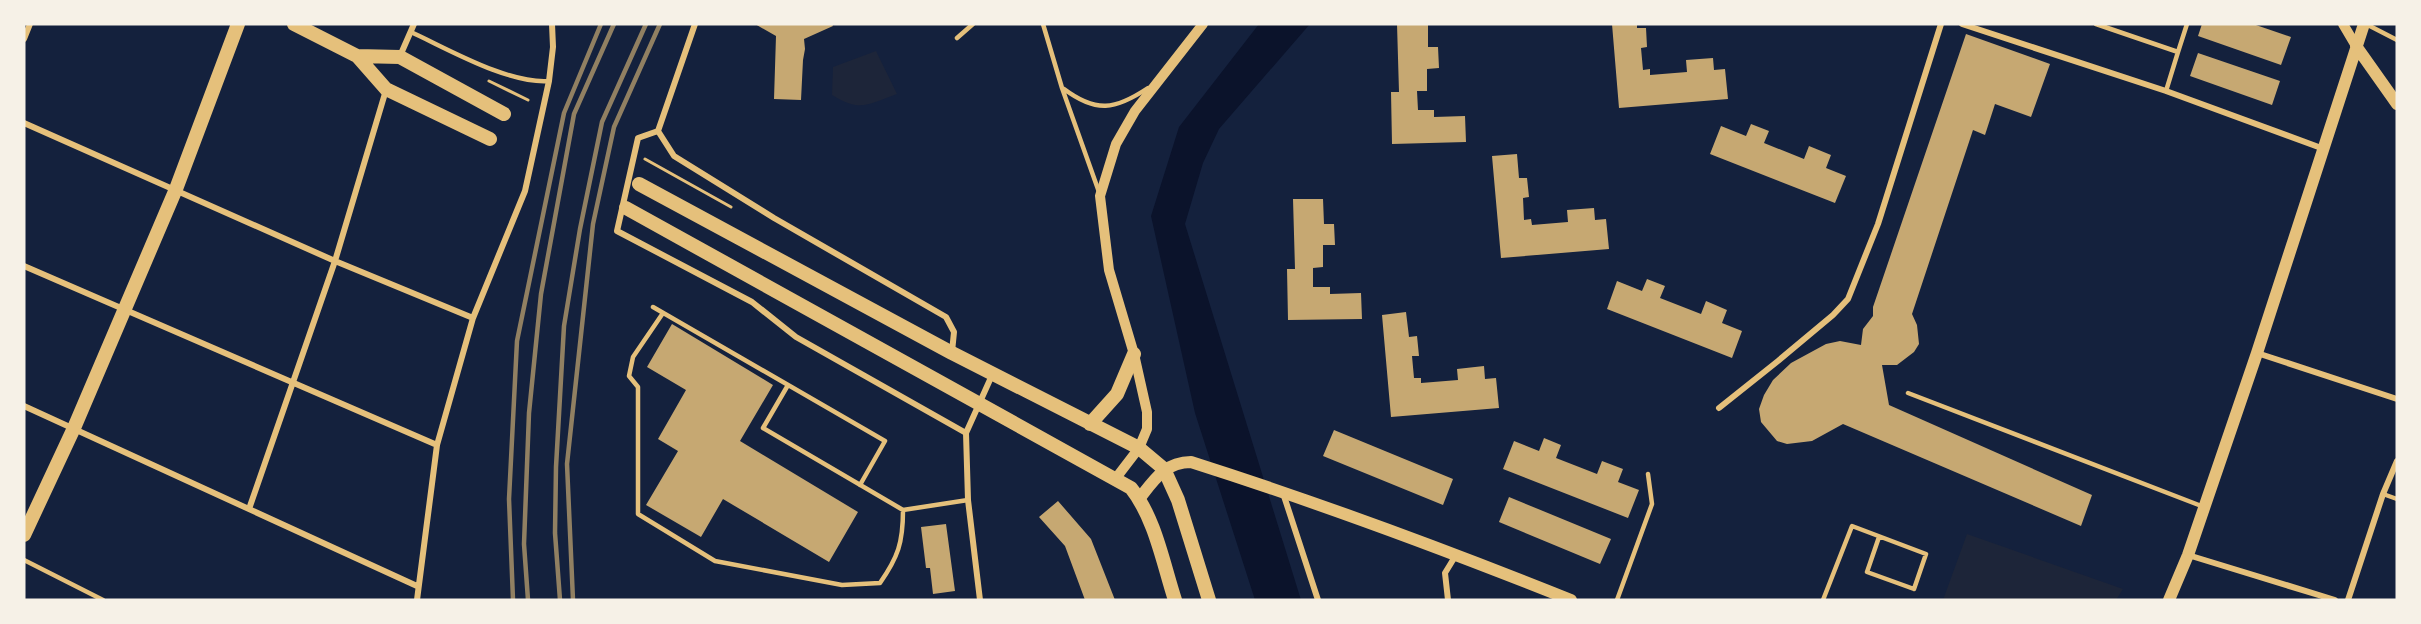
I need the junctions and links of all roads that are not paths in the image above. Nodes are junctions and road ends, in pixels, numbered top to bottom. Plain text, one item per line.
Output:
1 (30, 24) edge
2 (238, 24) edge
3 (294, 24) edge
4 (414, 24) edge
5 (552, 24) edge
6 (695, 24) edge
7 (973, 24) edge
8 (1043, 24) edge
9 (1203, 24) edge
10 (1941, 24) edge
11 (1962, 24) edge
12 (2096, 24) edge
13 (2187, 24) edge
14 (2343, 24) edge
15 (2365, 24) edge
16 (411, 32) junction
17 (957, 38) dead end
18 (24, 39) edge
19 (2397, 40) edge
20 (2356, 46) junction
21 (2178, 52) junction
22 (357, 56) junction
23 (400, 57) junction
24 (549, 81) junction
25 (1158, 82) junction
26 (1062, 88) junction
27 (386, 89) junction
28 (2166, 91) junction
29 (2397, 104) edge
30 (504, 114) dead end
31 (24, 123) edge
32 (658, 131) junction
33 (490, 139) dead end
34 (2325, 149) junction
35 (639, 184) dead end
36 (176, 189) junction
37 (1100, 196) junction
38 (626, 208) dead end
39 (336, 261) junction
40 (24, 266) edge
41 (653, 307) dead end
42 (126, 308) junction
43 (663, 313) junction
44 (473, 318) junction
45 (951, 353) junction
46 (2257, 353) junction
47 (1134, 354) junction
48 (994, 373) junction
49 (292, 383) junction
50 (788, 385) junction
51 (1908, 393) dead end
52 (2397, 399) edge
53 (979, 405) junction
54 (24, 406) edge
55 (1719, 408) dead end
56 (1090, 424) junction
57 (74, 428) junction
58 (966, 433) junction
59 (437, 445) junction
60 (1139, 448) junction
61 (2397, 461) edge
62 (1164, 469) junction
63 (1648, 474) dead end
64 (1116, 478) junction
65 (860, 485) junction
66 (1283, 492) junction
67 (2383, 494) junction
68 (1139, 498) junction
69 (2397, 499) edge
70 (968, 500) junction
71 (2204, 507) junction
72 (249, 509) junction
73 (903, 510) junction
74 (24, 535) edge
75 (1880, 537) junction
76 (1456, 555) junction
77 (2188, 555) junction
78 (24, 561) edge
79 (417, 586) junction
80 (103, 600) edge
81 (417, 600) edge
82 (980, 600) edge
83 (1175, 600) edge
84 (1209, 600) edge
85 (1318, 600) edge
86 (1448, 600) edge
87 (1571, 600) edge
88 (1617, 600) edge
89 (1823, 600) edge
90 (2169, 600) edge
91 (2335, 600) edge
92 (2348, 600) edge

1 - 18 street
2 - 36 main road
3 - 22 main road
4 - 16 street
5 - 24 street
6 - 32 street
7 - 17 lane
8 - 26 lane
9 - 25 street
10 - 55 street
11 - 28 street
12 - 21 lane
13 - 21 lane
14 - 20 street
15 - 19 lane
15 - 20 main road
16 - 23 street
16 - 24 lane
20 - 29 main road
20 - 34 main road
21 - 28 lane
22 - 23 main road
22 - 27 main road
23 - 30 main road
24 - 44 street
25 - 26 lane
25 - 37 street
26 - 37 lane
27 - 33 main road
27 - 39 street
28 - 34 street
31 - 36 street
32 - 45 street
32 - 58 street
34 - 46 main road
35 - 45 main road
36 - 39 street
36 - 42 main road
37 - 47 street
38 - 53 main road
39 - 44 street
39 - 49 street
40 - 42 street
41 - 43 lane
42 - 49 street
42 - 57 main road
43 - 50 lane
43 - 73 lane
44 - 59 street
45 - 48 main road
46 - 52 street
46 - 71 main road
47 - 56 main road
47 - 60 street
48 - 53 street
48 - 56 main road
49 - 59 street
49 - 72 street
50 - 65 lane
50 - 65 lane
51 - 71 lane
53 - 58 street
53 - 64 main road
54 - 57 street
56 - 60 main road
57 - 72 street
57 - 74 main road
58 - 70 street
59 - 79 street
60 - 62 main road
60 - 64 street
61 - 67 street
62 - 66 main road
62 - 68 main road
62 - 84 main road
63 - 88 lane
64 - 68 main road
65 - 73 lane
66 - 76 main road
66 - 85 street
67 - 69 lane
67 - 92 street
68 - 83 main road
70 - 73 lane
70 - 82 street
71 - 77 main road
72 - 79 street
75 - 75 lane
75 - 89 lane
76 - 86 street
76 - 87 main road
77 - 90 main road
77 - 91 street
78 - 80 lane
79 - 81 street

